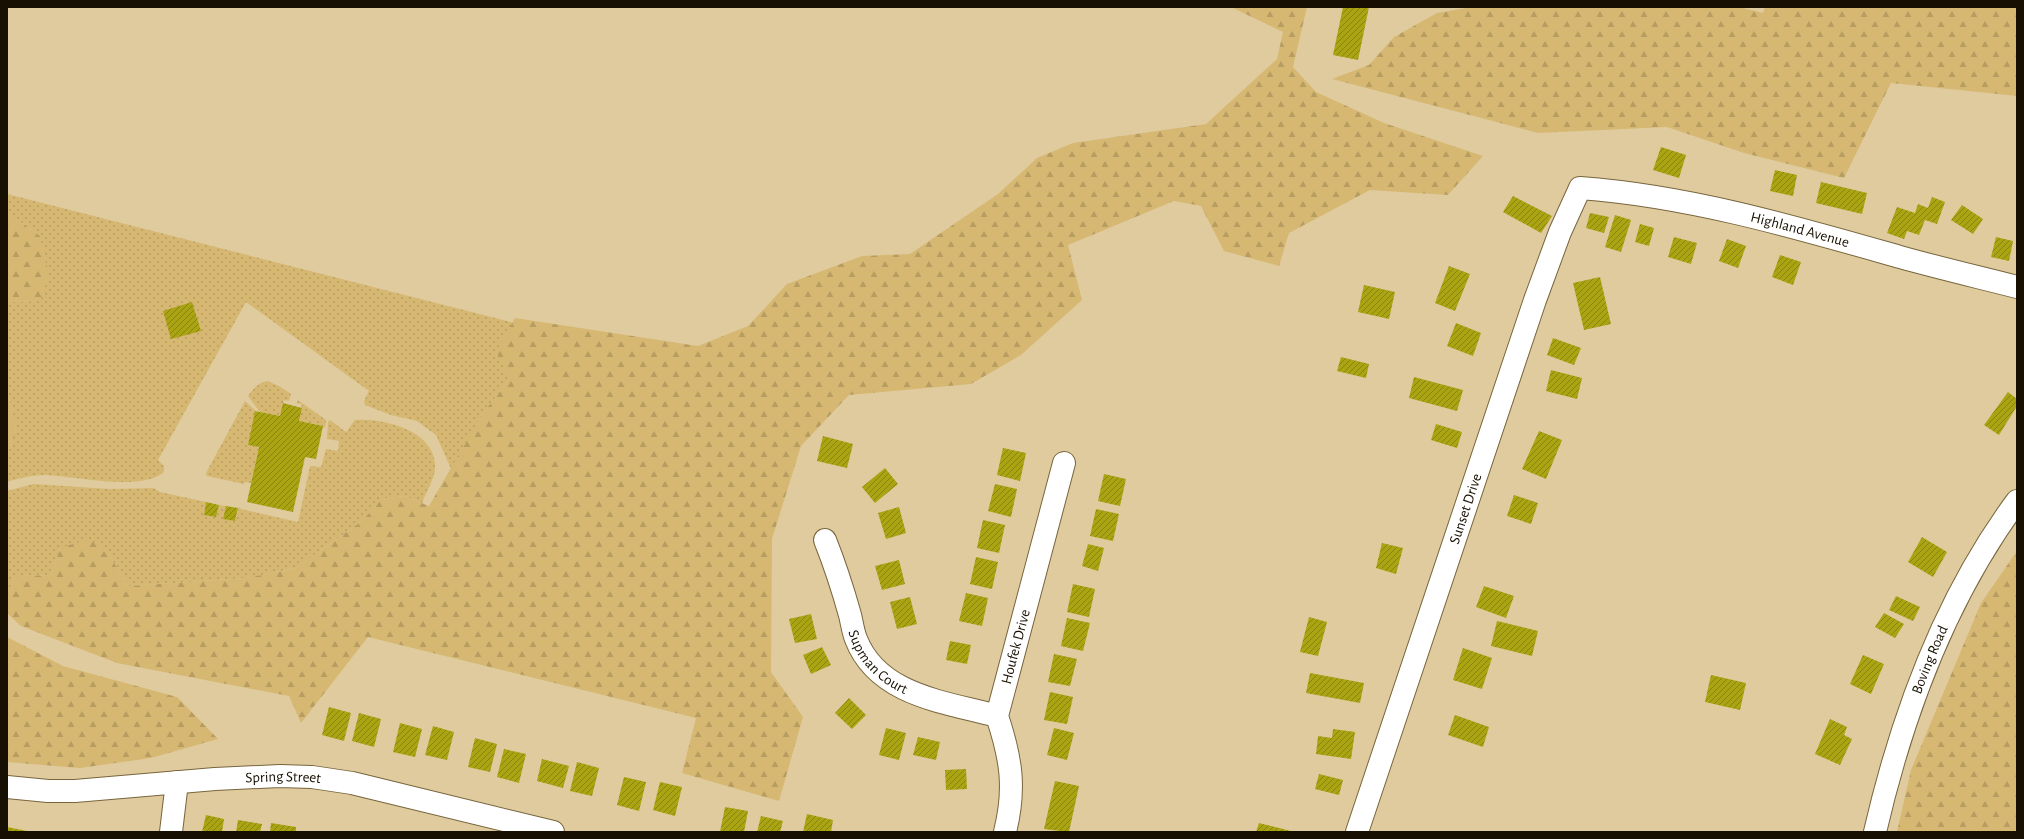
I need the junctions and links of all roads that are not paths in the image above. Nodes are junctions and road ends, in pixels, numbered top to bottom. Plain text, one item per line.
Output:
1 (1580, 188) joint
2 (2017, 287) edge
3 (1064, 463) dead end
4 (2017, 501) edge
5 (825, 540) dead end
6 (997, 716) junction
7 (177, 782) junction
8 (7, 787) edge
9 (171, 832) edge
10 (553, 832) edge
11 (1005, 832) edge
12 (1357, 832) edge
13 (1875, 832) edge

1 - 2 street, Highland Avenue
1 - 12 street, Sunset Drive
3 - 6 street, Houfek Drive
4 - 13 street, Boving Road
5 - 6 street, Supman Court
6 - 11 street
7 - 8 street, Spring Street
7 - 9 street
7 - 10 street, Spring Street

